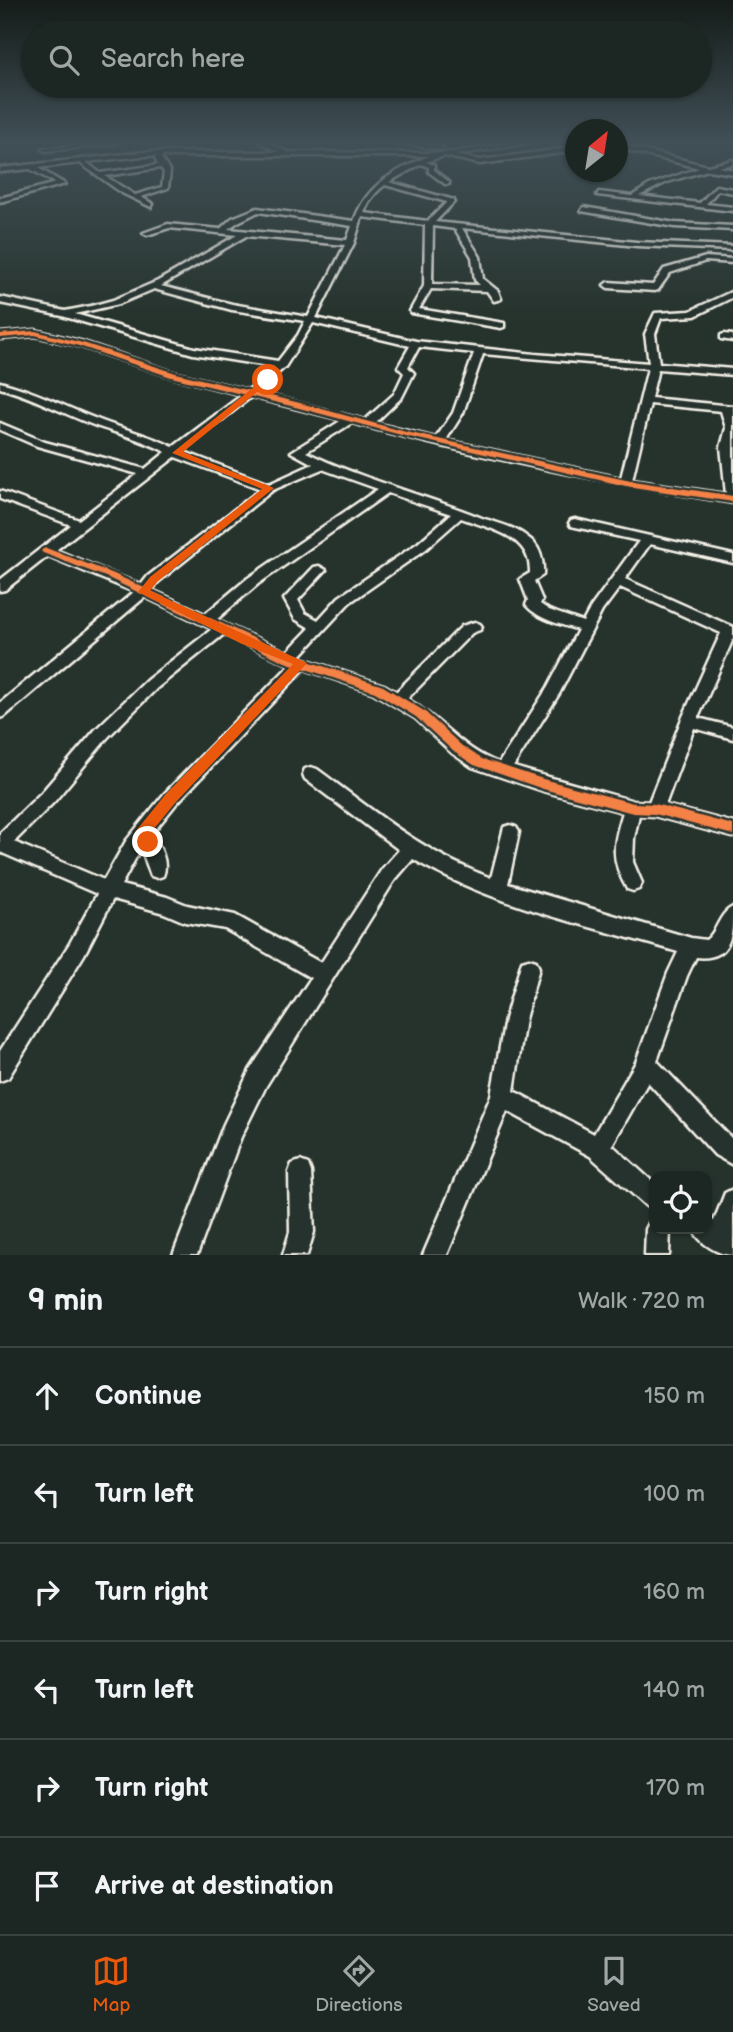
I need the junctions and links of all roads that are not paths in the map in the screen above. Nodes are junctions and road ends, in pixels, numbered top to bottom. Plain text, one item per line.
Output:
1 (143, 200) edge
2 (367, 200) edge
3 (447, 200) edge
4 (646, 200) edge
5 (706, 200) edge
6 (151, 205) dead end
7 (701, 206) junction
8 (584, 209) dead end
9 (733, 209) edge
10 (358, 220) junction
11 (429, 224) junction
12 (459, 225) dead end
13 (733, 228) edge
14 (223, 230) junction
15 (246, 232) junction
16 (147, 233) dead end
17 (350, 243) junction
18 (733, 248) edge
19 (733, 261) edge
20 (608, 285) dead end
21 (428, 286) junction
22 (155, 287) junction
23 (485, 287) junction
24 (733, 294) edge
25 (497, 299) dead end
26 (0, 300) edge
27 (64, 314) junction
28 (310, 320) junction
29 (502, 325) dead end
30 (0, 337) edge
31 (416, 344) junction
32 (479, 351) junction
33 (282, 365) junction
34 (654, 365) junction
35 (733, 372) edge
36 (0, 385) edge
37 (251, 394) junction
38 (646, 401) junction
39 (729, 408) edge
40 (351, 419) junction
41 (367, 424) junction
42 (0, 426) edge
43 (440, 440) junction
44 (176, 453) junction
45 (320, 465) junction
46 (147, 473) junction
47 (626, 483) junction
48 (269, 488) junction
49 (386, 489) junction
50 (0, 495) edge
51 (732, 499) edge
52 (460, 512) junction
53 (575, 523) dead end
54 (82, 525) junction
55 (647, 539) junction
56 (46, 551) junction
57 (733, 559) edge
58 (319, 570) dead end
59 (619, 581) junction
60 (0, 587) edge
61 (143, 592) junction
62 (213, 625) junction
63 (318, 625) junction
64 (475, 627) dead end
65 (587, 628) junction
66 (731, 633) edge
67 (295, 661) junction
68 (398, 699) junction
69 (0, 712) edge
70 (689, 721) junction
71 (733, 733) edge
72 (502, 771) junction
73 (312, 774) dead end
74 (633, 808) junction
75 (656, 809) junction
76 (733, 830) edge
77 (510, 832) dead end
78 (140, 836) junction
79 (0, 844) edge
80 (412, 848) junction
81 (157, 870) dead end
82 (633, 883) dead end
83 (498, 887) junction
84 (108, 890) junction
85 (733, 916) edge
86 (691, 947) junction
87 (529, 968) dead end
88 (325, 976) junction
89 (646, 1064) junction
90 (0, 1070) edge
91 (502, 1097) junction
92 (598, 1148) junction
93 (733, 1154) edge
94 (300, 1172) dead end
95 (649, 1195) edge
96 (733, 1201) edge
97 (658, 1234) edge
98 (719, 1238) edge
99 (187, 1254) edge
100 (295, 1255) edge
101 (435, 1255) edge
102 (657, 1255) edge

1 - 6 street
2 - 10 street
3 - 11 street
4 - 7 street
5 - 7 street
7 - 9 street
8 - 13 street
10 - 11 street
10 - 14 street
10 - 17 street
11 - 21 street
11 - 23 street
12 - 18 street
14 - 15 street
14 - 16 street
15 - 17 street
15 - 22 street
17 - 28 street
19 - 20 street
21 - 23 street
21 - 29 street
22 - 27 street
22 - 28 street
23 - 25 street
24 - 34 street
26 - 27 street
27 - 33 street
28 - 31 street
28 - 33 street
30 - 37 street
31 - 32 street
31 - 41 street
32 - 34 street
32 - 43 street
33 - 37 street
34 - 35 street
34 - 38 street
36 - 44 street
37 - 40 street
37 - 44 street
38 - 39 street
38 - 47 street
39 - 51 street
40 - 41 street
40 - 45 street
41 - 43 street
42 - 46 street
43 - 47 street
44 - 46 street
44 - 48 street
45 - 48 street
45 - 49 street
46 - 54 street
47 - 51 street
48 - 61 street
49 - 52 street
49 - 62 street
50 - 54 street
52 - 63 street
52 - 65 street
53 - 55 street
54 - 56 street
55 - 57 street
55 - 59 street
56 - 60 street
56 - 61 street
58 - 63 street
59 - 65 street
59 - 66 street
61 - 62 street
61 - 69 street
62 - 67 street
62 - 79 street
63 - 67 street
64 - 68 street
65 - 72 street
66 - 70 street
67 - 68 street
67 - 78 street
68 - 72 street
70 - 71 street
70 - 75 street
72 - 74 street
73 - 80 street
74 - 75 street
74 - 82 street
75 - 76 street
77 - 83 street
78 - 81 street
78 - 84 street
79 - 84 street
80 - 83 street
80 - 88 street
83 - 86 street
84 - 88 street
84 - 90 street
85 - 86 street
86 - 89 street
87 - 91 street
88 - 99 street
89 - 92 street
89 - 93 street
91 - 92 street
91 - 101 street
92 - 95 street
94 - 100 street
96 - 98 street
97 - 102 street

